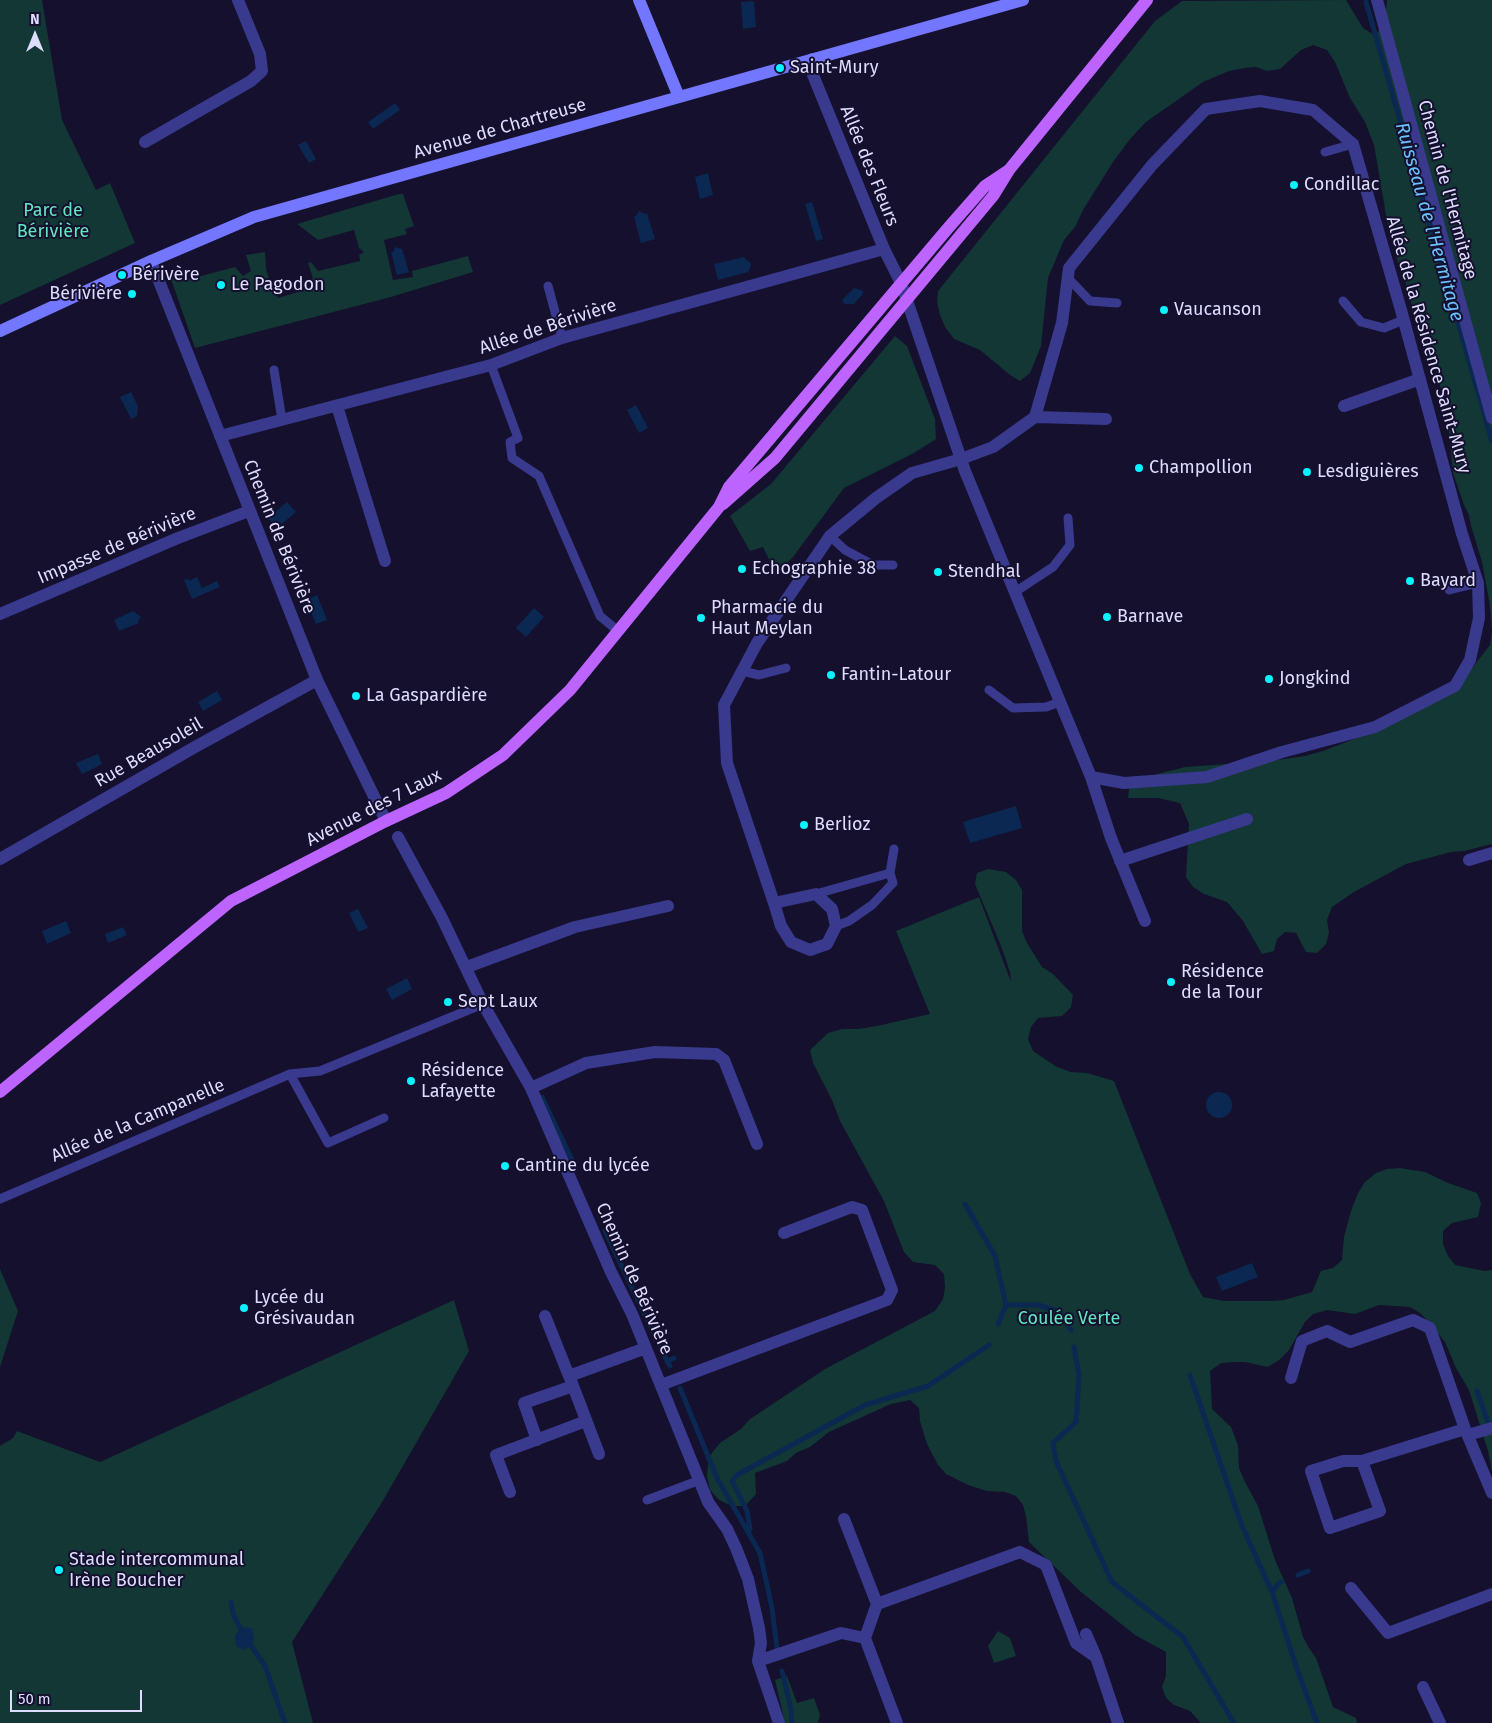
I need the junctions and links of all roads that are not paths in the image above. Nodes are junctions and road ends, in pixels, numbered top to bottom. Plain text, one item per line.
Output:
1 (238, 0) edge
2 (639, 0) edge
3 (1023, 0) edge
4 (1147, 0) edge
5 (1377, 0) edge
6 (812, 59) junction
7 (679, 97) junction
8 (145, 142) dead end
9 (1353, 144) junction
10 (1325, 152) dead end
11 (1009, 170) junction
12 (884, 249) junction
13 (152, 261) junction
14 (1068, 278) junction
15 (901, 283) junction
16 (548, 286) dead end
17 (907, 300) junction
18 (1343, 301) dead end
19 (1117, 303) dead end
20 (1403, 320) junction
21 (0, 331) edge
22 (562, 338) junction
23 (491, 365) junction
24 (274, 370) dead end
25 (1420, 379) junction
26 (337, 406) junction
27 (1344, 406) dead end
28 (1035, 417) junction
29 (1492, 418) edge
30 (1106, 419) dead end
31 (282, 420) junction
32 (220, 436) junction
33 (961, 459) junction
34 (719, 508) junction
35 (249, 511) junction
36 (1068, 518) dead end
37 (830, 536) junction
38 (385, 561) dead end
39 (893, 565) dead end
40 (1478, 583) junction
41 (1449, 590) dead end
42 (1015, 592) junction
43 (0, 614) edge
44 (618, 630) junction
45 (786, 668) dead end
46 (742, 671) junction
47 (317, 680) junction
48 (989, 690) dead end
49 (1060, 702) junction
50 (1090, 777) junction
51 (1247, 819) dead end
52 (386, 821) junction
53 (398, 837) dead end
54 (894, 849) dead end
55 (1492, 853) edge
56 (0, 859) edge
57 (1469, 860) dead end
58 (1120, 861) junction
59 (890, 873) junction
60 (816, 894) junction
61 (774, 904) junction
62 (668, 906) dead end
63 (1145, 922) dead end
64 (836, 926) junction
65 (467, 967) junction
66 (483, 1004) junction
67 (290, 1074) junction
68 (531, 1088) junction
69 (0, 1092) edge
70 (384, 1118) dead end
71 (757, 1144) dead end
72 (0, 1199) edge
73 (784, 1233) dead end
74 (545, 1316) dead end
75 (646, 1348) junction
76 (1291, 1378) dead end
77 (571, 1381) junction
78 (661, 1385) junction
79 (586, 1421) junction
80 (1492, 1428) edge
81 (1467, 1432) junction
82 (537, 1440) junction
83 (599, 1454) dead end
84 (1362, 1461) junction
85 (700, 1480) junction
86 (510, 1492) dead end
87 (1492, 1493) edge
88 (646, 1500) dead end
89 (844, 1519) dead end
90 (1351, 1588) dead end
91 (1492, 1594) edge
92 (877, 1604) junction
93 (1086, 1634) dead end
94 (865, 1638) junction
95 (1096, 1657) junction
96 (758, 1661) junction
97 (1423, 1687) dead end
98 (779, 1723) edge
99 (897, 1723) edge
100 (1118, 1723) edge
101 (1440, 1723) edge

1 - 8 street
2 - 7 street
3 - 6 street, Avenue de Chartreuse
4 - 11 main road
5 - 29 street, Chemin de l'Hermitage
6 - 7 street, Avenue de Chartreuse
6 - 12 street, Allée des Fleurs
7 - 13 street, Avenue de Chartreuse
9 - 10 lane
9 - 14 street
9 - 20 street, Allée de la Résidence Saint-Mury
11 - 15 main road
11 - 17 main road
12 - 15 street, Allée des Fleurs
12 - 22 street, Allée de Bérivière
13 - 21 street, Avenue de Chartreuse
13 - 32 street, Chemin de Bérivière
14 - 19 lane
14 - 28 street
15 - 17 street
15 - 34 main road
16 - 22 lane
17 - 33 street
17 - 34 main road
18 - 20 lane
20 - 25 street, Allée de la Résidence Saint-Mury
22 - 23 street, Allée de Bérivière
23 - 26 street, Allée de Bérivière
23 - 44 lane
24 - 31 lane
25 - 27 street
25 - 40 street, Allée de la Résidence Saint-Mury
26 - 31 street, Allée de Bérivière
26 - 38 street
28 - 30 street
28 - 33 street
31 - 32 street, Allée de Bérivière
32 - 35 street, Chemin de Bérivière
33 - 37 street
33 - 42 street
34 - 44 main road, Avenue des 7 Laux
35 - 43 street, Impasse de Bérivière
35 - 47 street, Chemin de Bérivière
36 - 42 lane
37 - 39 lane
37 - 46 street
40 - 41 lane
40 - 50 street, Allée de la Résidence Saint-Mury
42 - 49 street
44 - 52 main road, Avenue des 7 Laux
45 - 46 lane
46 - 61 street
47 - 52 street, Chemin de Bérivière
47 - 56 street, Rue Beausoleil
48 - 49 lane
49 - 50 street
50 - 58 street
51 - 58 street
52 - 69 main road, Avenue des 7 Laux
53 - 65 street, Chemin de Bérivière
54 - 59 lane
55 - 57 street
58 - 63 street
59 - 60 lane
59 - 64 lane
60 - 61 street
60 - 64 street
61 - 64 street
62 - 65 street
65 - 66 street, Chemin de Bérivière
66 - 67 lane, Allée de la Campanelle
66 - 68 street, Chemin de Bérivière
67 - 70 lane
67 - 72 lane, Allée de la Campanelle
68 - 71 street
68 - 75 street, Chemin de Bérivière
73 - 78 street
74 - 77 street
75 - 77 street
75 - 78 street, Chemin de Bérivière
76 - 81 street
77 - 79 street
77 - 82 street
78 - 85 street, Chemin de Bérivière
79 - 82 street
79 - 83 street
80 - 81 street
81 - 84 street
81 - 87 street
82 - 86 street
84 - 84 street
85 - 88 lane
85 - 96 street, Chemin de Bérivière
89 - 92 street
90 - 91 street
92 - 94 street
92 - 95 street
93 - 95 street
94 - 96 street
94 - 99 street
95 - 100 street
96 - 98 street, Chemin de Bérivière
97 - 101 street

